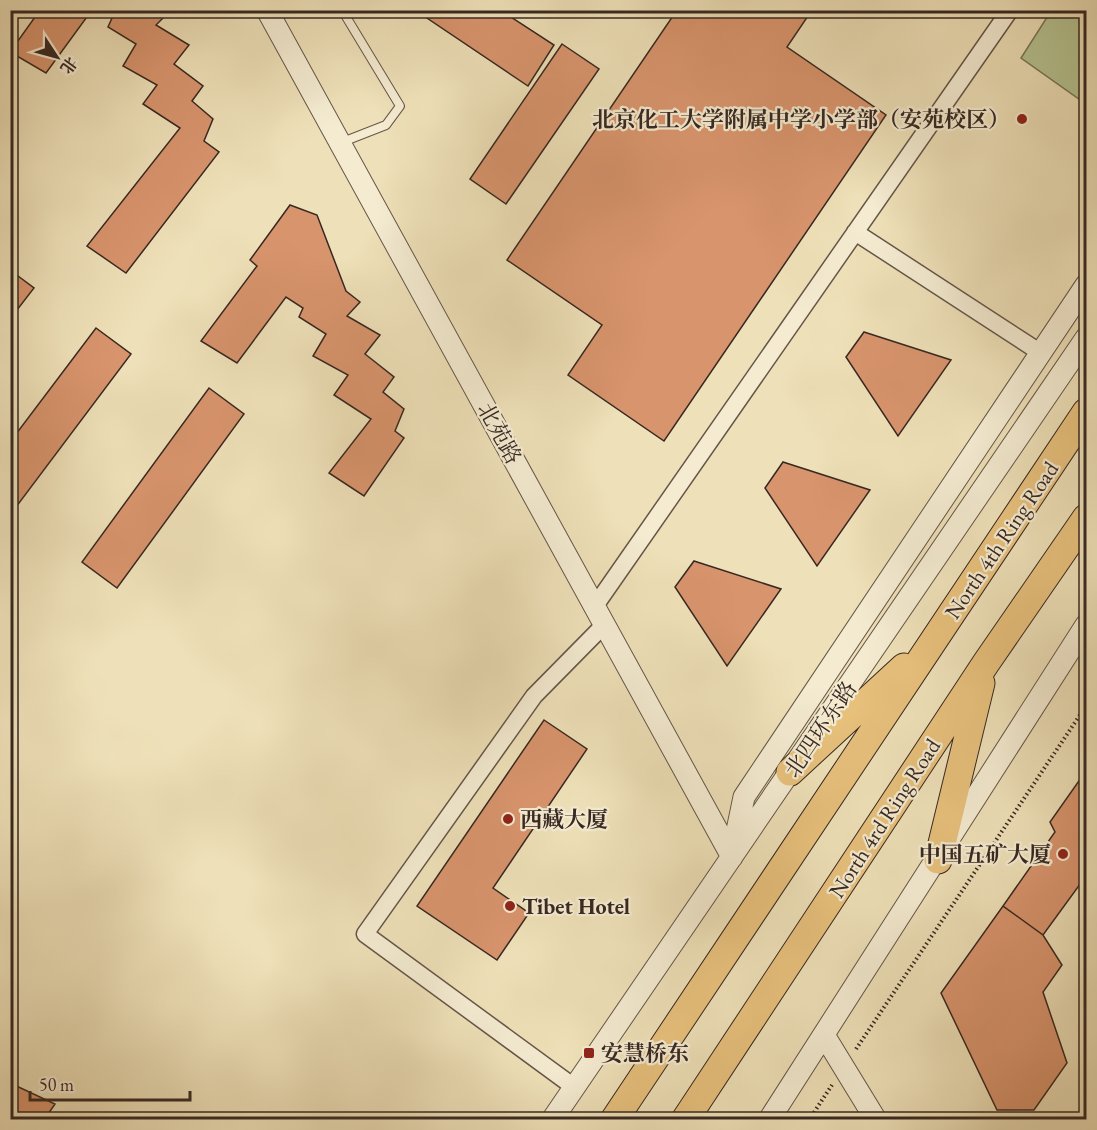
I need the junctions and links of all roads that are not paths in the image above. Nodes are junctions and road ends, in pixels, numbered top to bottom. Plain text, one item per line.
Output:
1 (267, 10) edge
2 (342, 10) edge
3 (1010, 10) edge
4 (340, 143) junction
5 (855, 232) junction
6 (1086, 285) edge
7 (1086, 338) edge
8 (1041, 353) junction
9 (1086, 412) edge
10 (1086, 518) edge
11 (600, 615) junction
12 (1086, 625) edge
13 (936, 638) junction
14 (1086, 638) edge
15 (986, 663) junction
16 (1062, 663) junction
17 (790, 772) junction
18 (732, 857) junction
19 (938, 860) junction
20 (824, 1035) junction
21 (574, 1087) junction
22 (552, 1119) edge
23 (614, 1119) edge
24 (685, 1119) edge
25 (769, 1119) edge
26 (876, 1119) edge

1 - 4 street, 北苑路
2 - 4 lane
3 - 5 street
4 - 11 street, 北苑路
5 - 8 street
5 - 11 street
6 - 8 street
7 - 17 street, 北四环东路
8 - 18 street
9 - 13 highway, North 4th Ring Road
10 - 15 highway, North 4rd Ring Road
11 - 18 street, 北苑路
11 - 21 street
12 - 16 street
13 - 17 highway
13 - 23 highway, 北四环东路
14 - 16 street
15 - 19 highway
15 - 24 highway, North 4rd Ring Road
16 - 19 street
17 - 18 street, 北四环东路
18 - 21 street, 北四环东路
19 - 20 street
20 - 25 street
20 - 26 street
21 - 22 street, 北四环东路

